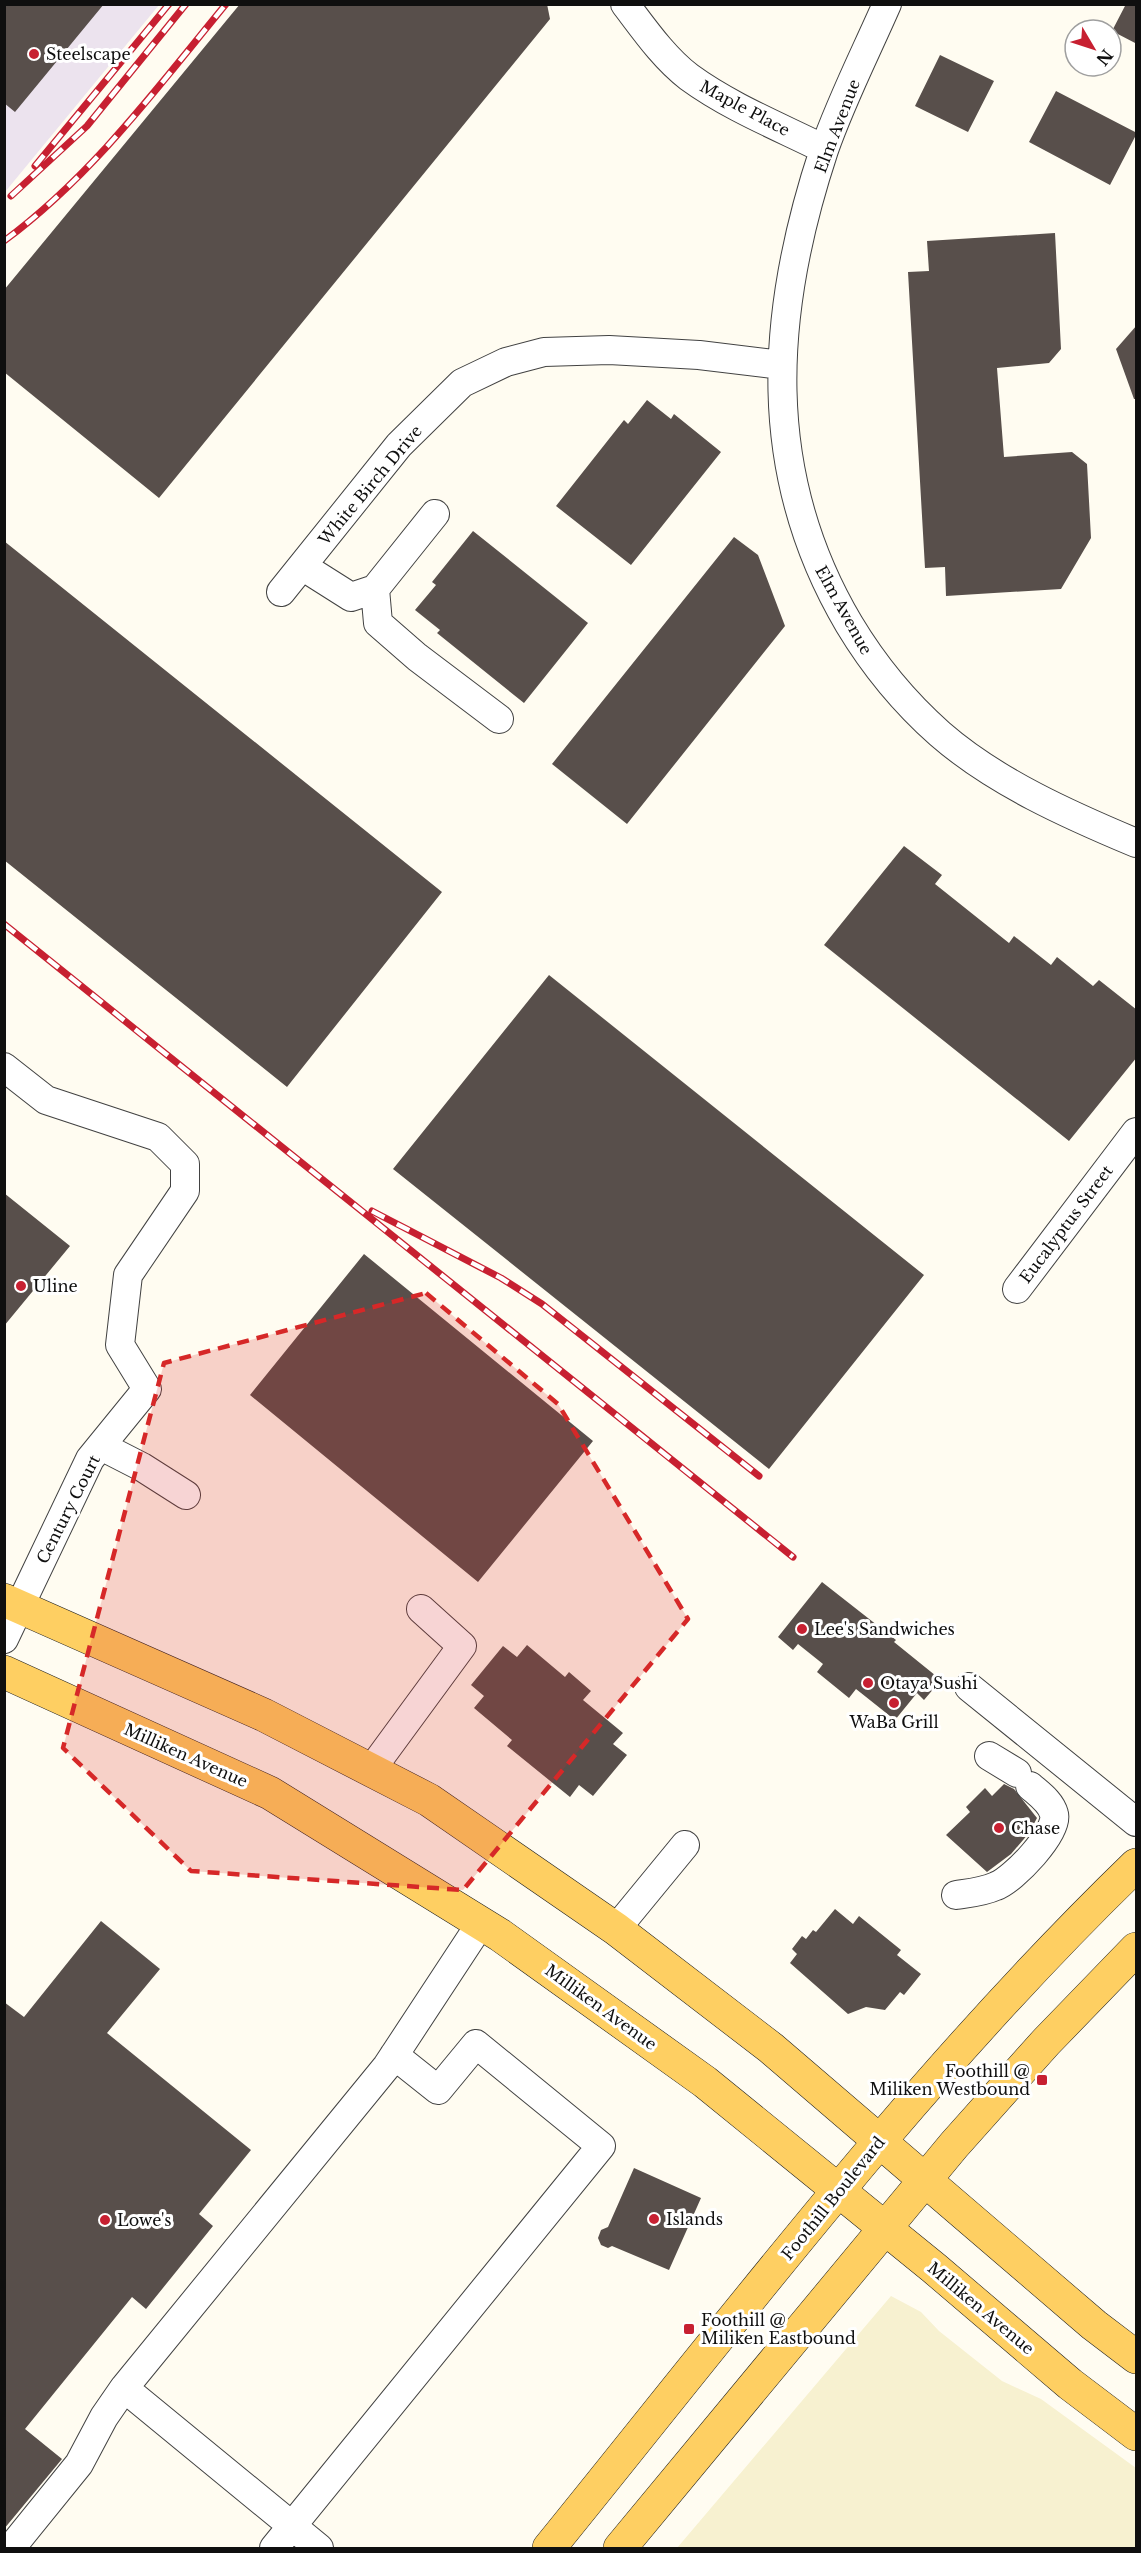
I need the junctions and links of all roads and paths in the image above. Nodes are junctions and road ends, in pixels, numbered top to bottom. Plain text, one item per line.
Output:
1 (625, 4) edge
2 (887, 4) edge
3 (824, 149) junction
4 (782, 365) junction
5 (435, 514) dead end
6 (302, 566) junction
7 (375, 589) junction
8 (281, 592) dead end
9 (499, 719) dead end
10 (1137, 843) edge
11 (4, 1067) edge
12 (1137, 1132) edge
13 (1017, 1289) dead end
14 (101, 1446) junction
15 (186, 1495) dead end
16 (12, 1603) edge
17 (421, 1610) dead end
18 (4, 1639) edge
19 (4, 1672) edge
20 (969, 1687) dead end
21 (989, 1756) dead end
22 (371, 1770) junction
23 (1137, 1821) edge
24 (686, 1845) dead end
25 (1137, 1865) edge
26 (956, 1895) dead end
27 (481, 1923) junction
28 (616, 1929) junction
29 (1137, 1949) edge
30 (394, 2055) junction
31 (880, 2139) junction
32 (924, 2181) junction
33 (837, 2192) junction
34 (884, 2229) junction
35 (1137, 2356) edge
36 (124, 2388) junction
37 (1137, 2434) edge
38 (291, 2526) junction
39 (10, 2548) edge
40 (274, 2548) edge
41 (319, 2548) edge
42 (549, 2548) edge
43 (620, 2548) edge

1 - 3 street, Maple Place
2 - 3 street, Elm Avenue
3 - 4 street, Elm Avenue
4 - 6 street, White Birch Drive
4 - 10 street, Elm Avenue
5 - 7 street
6 - 7 street
6 - 8 street, White Birch Drive
7 - 9 street
11 - 14 street, Century Court
12 - 13 street, Eucalyptus Street
14 - 15 street
14 - 16 street, Century Court
16 - 18 street, Century Court
16 - 22 main road
17 - 22 street
19 - 27 main road, Milliken Avenue
20 - 23 street
21 - 26 street
22 - 28 main road
24 - 28 street
25 - 31 main road, Foothill Boulevard
27 - 30 street
27 - 33 main road, Milliken Avenue
28 - 31 main road
29 - 32 main road
30 - 36 street
30 - 38 street
31 - 32 main road
31 - 33 main road, Foothill Boulevard
32 - 34 main road
32 - 35 main road
33 - 34 main road, Milliken Avenue
33 - 42 main road, Foothill Boulevard
34 - 37 main road, Milliken Avenue
34 - 43 main road
36 - 38 street
36 - 39 street
38 - 40 street
38 - 41 street

